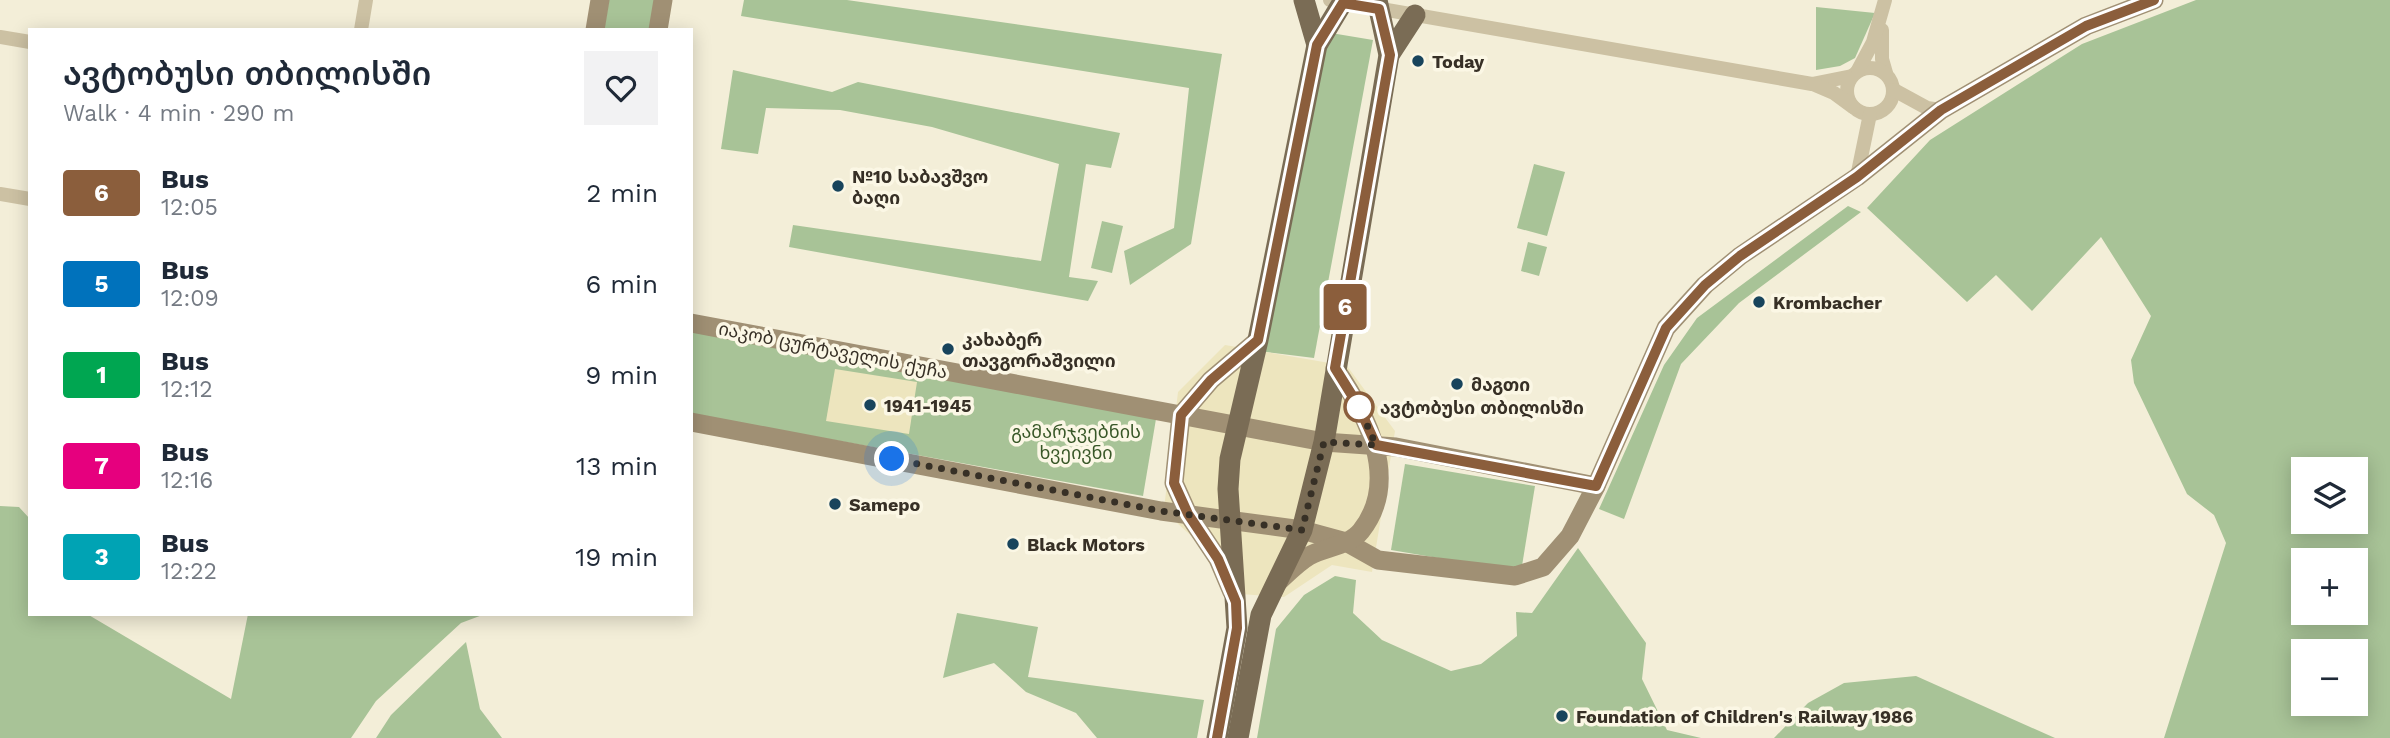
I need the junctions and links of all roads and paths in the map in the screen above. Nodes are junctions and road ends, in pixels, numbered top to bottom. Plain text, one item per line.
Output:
1 (366, 0) edge
2 (600, 0) edge
3 (663, 0) edge
4 (1304, 0) edge
5 (1885, 0) edge
6 (2154, 0) edge
7 (1339, 1) edge
8 (1378, 4) edge
9 (1415, 15) junction
10 (1882, 16) junction
11 (361, 28) edge
12 (595, 28) edge
13 (658, 28) edge
14 (0, 37) edge
15 (28, 42) edge
16 (1317, 45) junction
17 (1390, 55) junction
18 (1855, 73) junction
19 (1886, 73) junction
20 (1812, 84) junction
21 (1894, 90) junction
22 (1854, 108) junction
23 (1941, 110) junction
24 (1870, 114) junction
25 (1857, 177) junction
26 (0, 194) edge
27 (28, 199) edge
28 (693, 323) edge
29 (1258, 340) junction
30 (1335, 368) junction
31 (1181, 415) junction
32 (693, 422) edge
33 (1236, 423) junction
34 (1324, 442) junction
35 (1376, 445) junction
36 (1596, 486) junction
37 (1188, 514) junction
38 (1230, 519) junction
39 (1302, 530) junction
40 (1346, 542) junction
41 (1274, 585) junction
42 (1236, 602) junction
43 (1217, 738) edge
44 (1238, 738) edge

1 - 11 street
2 - 12 main road
3 - 13 main road
4 - 16 main road
5 - 10 street
6 - 23 main road
7 - 8 street
7 - 16 main road
8 - 9 street
8 - 17 main road
9 - 17 main road
9 - 20 street
10 - 18 street
10 - 19 street
14 - 15 street
16 - 29 main road
17 - 30 main road
18 - 19 street
18 - 20 street
18 - 22 street
19 - 21 street
20 - 22 street
21 - 23 street
21 - 24 street
22 - 24 street
23 - 25 main road
24 - 25 street
25 - 36 main road
26 - 27 street
28 - 31 main road, იაკობ ცურტაველის ქუჩა
29 - 31 main road
29 - 33 main road
30 - 34 main road
30 - 35 main road
31 - 33 main road, იაკობ ცურტაველის ქუჩა
31 - 37 main road
32 - 37 main road
33 - 34 main road, იაკობ ცურტაველის ქუჩა
33 - 38 main road
34 - 35 main road, იაკობ ცურტაველის ქუჩა
34 - 39 main road
35 - 36 main road, იაკობ ცურტაველის ქუჩა
35 - 40 main road
36 - 40 main road
37 - 38 main road
37 - 42 main road
38 - 39 main road
38 - 42 main road
39 - 40 main road
39 - 41 main road
40 - 41 main road
41 - 44 main road
42 - 43 main road

